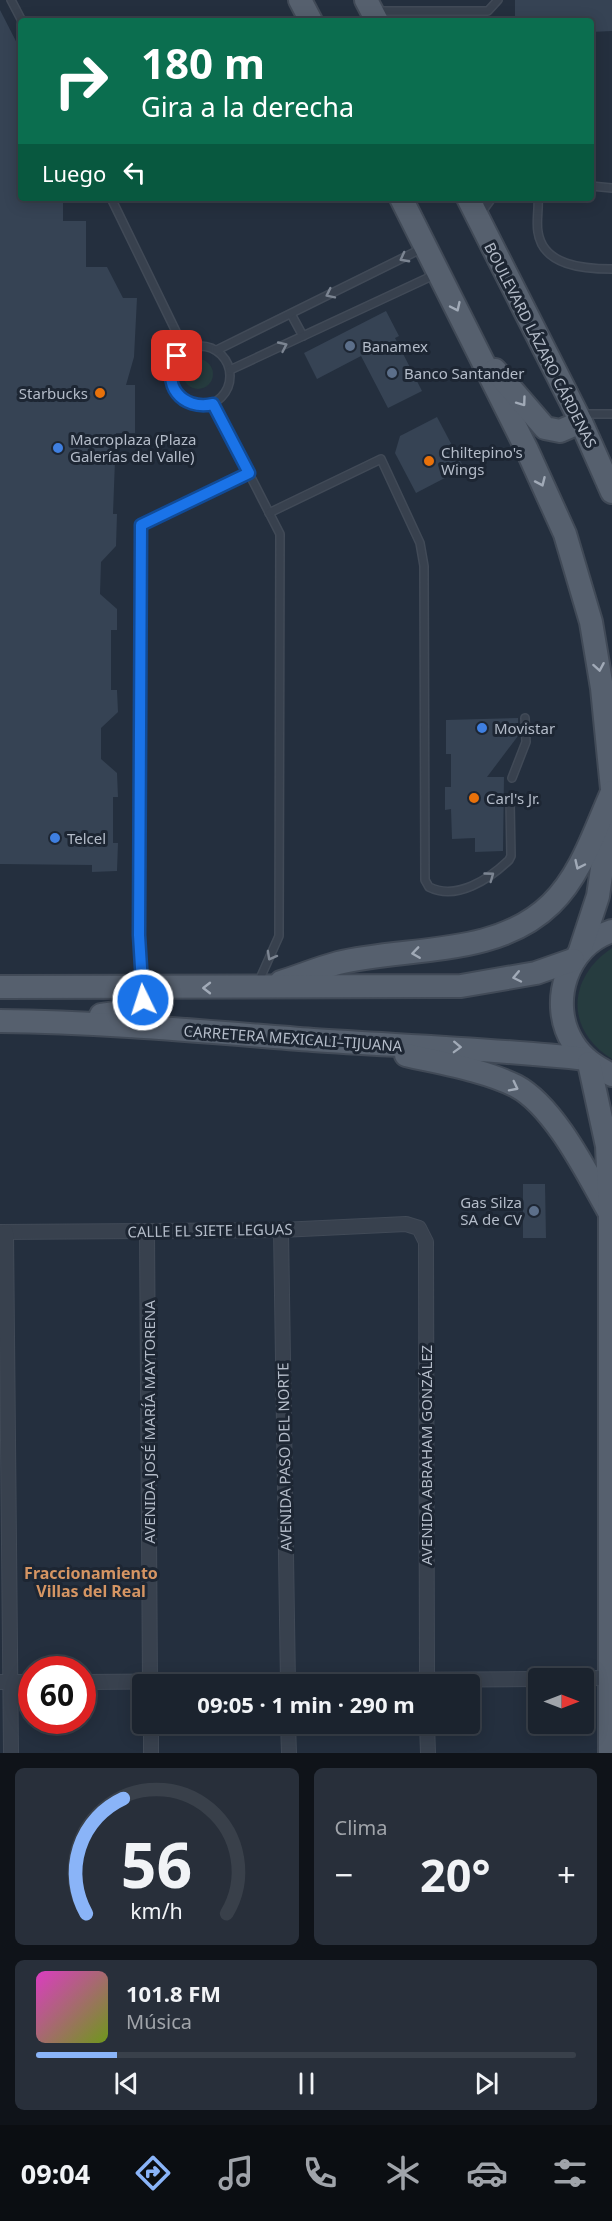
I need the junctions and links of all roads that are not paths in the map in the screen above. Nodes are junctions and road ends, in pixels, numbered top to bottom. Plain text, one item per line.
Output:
1 (11, 0) edge
2 (300, 0) edge
3 (498, 0) edge
4 (367, 8) edge
5 (20, 18) edge
6 (309, 18) edge
7 (594, 186) edge
8 (612, 188) edge
9 (112, 201) edge
10 (403, 201) edge
11 (486, 201) edge
12 (538, 201) edge
13 (472, 208) edge
14 (426, 246) junction
15 (612, 269) edge
16 (440, 272) junction
17 (291, 314) junction
18 (303, 336) junction
19 (185, 350) junction
20 (217, 350) junction
21 (482, 361) junction
22 (230, 370) junction
23 (213, 404) junction
24 (612, 414) edge
25 (579, 418) junction
26 (249, 473) junction
27 (612, 492) edge
28 (270, 513) junction
29 (525, 718) dead end
30 (512, 778) dead end
31 (612, 792) edge
32 (510, 802) dead end
33 (612, 931) edge
34 (577, 955) junction
35 (0, 987) edge
36 (261, 988) junction
37 (144, 989) junction
38 (0, 1021) edge
39 (64, 1022) junction
40 (357, 1043) junction
41 (588, 1061) junction
42 (612, 1075) edge
43 (610, 1214) junction
44 (419, 1228) joint
45 (281, 1230) junction
46 (147, 1231) junction
47 (3, 1232) edge
48 (150, 1674) edge
49 (288, 1674) edge
50 (427, 1674) edge
51 (594, 1678) edge
52 (609, 1678) junction
53 (528, 1679) edge
54 (480, 1681) edge
55 (5, 1682) edge
56 (96, 1682) edge
57 (132, 1683) edge
58 (151, 1734) edge
59 (288, 1734) edge
60 (427, 1734) edge
61 (11, 1753) edge
62 (151, 1753) edge
63 (289, 1753) edge
64 (428, 1753) edge
65 (610, 1753) edge

1 - 5 lane
2 - 6 main road
3 - 4 lane
7 - 8 lane
9 - 19 lane
10 - 14 main road
11 - 13 lane
12 - 15 lane
13 - 25 main road, BOULEVARD LÁZARO CÁRDENAS
14 - 16 main road
14 -> 17 lane
16 - 18 lane
16 -> 21 main road
17 - 18 lane
17 - 20 lane
22 -> 18 lane
19 - 20 lane
19 - 23 lane
20 - 22 lane
21 -> 25 main road
21 -> 31 main road
22 - 23 lane
23 - 26 lane
24 - 25 lane
25 - 27 main road, BOULEVARD LÁZARO CÁRDENAS
26 - 28 lane
26 - 37 lane
28 -> 32 lane
28 -> 36 lane
29 - 30 lane
31 - 34 main road
31 -> 36 main road
33 - 34 main road
34 -> 36 main road
34 - 41 main road
35 - 37 main road
36 -> 37 main road
37 - 39 main road
38 - 39 main road, CARRETERA MEXICALI–TIJUANA
39 - 40 main road, CARRETERA MEXICALI–TIJUANA
40 -> 41 main road, CARRETERA MEXICALI–TIJUANA
40 -> 43 main road
41 - 42 main road
41 - 43 main road
43 - 52 main road
44 - 45 street, CALLE EL SIETE LEGUAS
44 - 50 street, AVENIDA ABRAHAM GONZÁLEZ
45 - 46 street, CALLE EL SIETE LEGUAS
45 - 49 street, AVENIDA PASO DEL NORTE
46 - 47 street, CALLE EL SIETE LEGUAS
46 - 48 street, AVENIDA JOSÉ MARÍA MAYTORENA
47 - 55 street
51 - 52 street
52 - 65 main road
53 - 54 street
55 - 61 street
56 - 57 street
58 - 62 street
59 - 63 street
60 - 64 street

